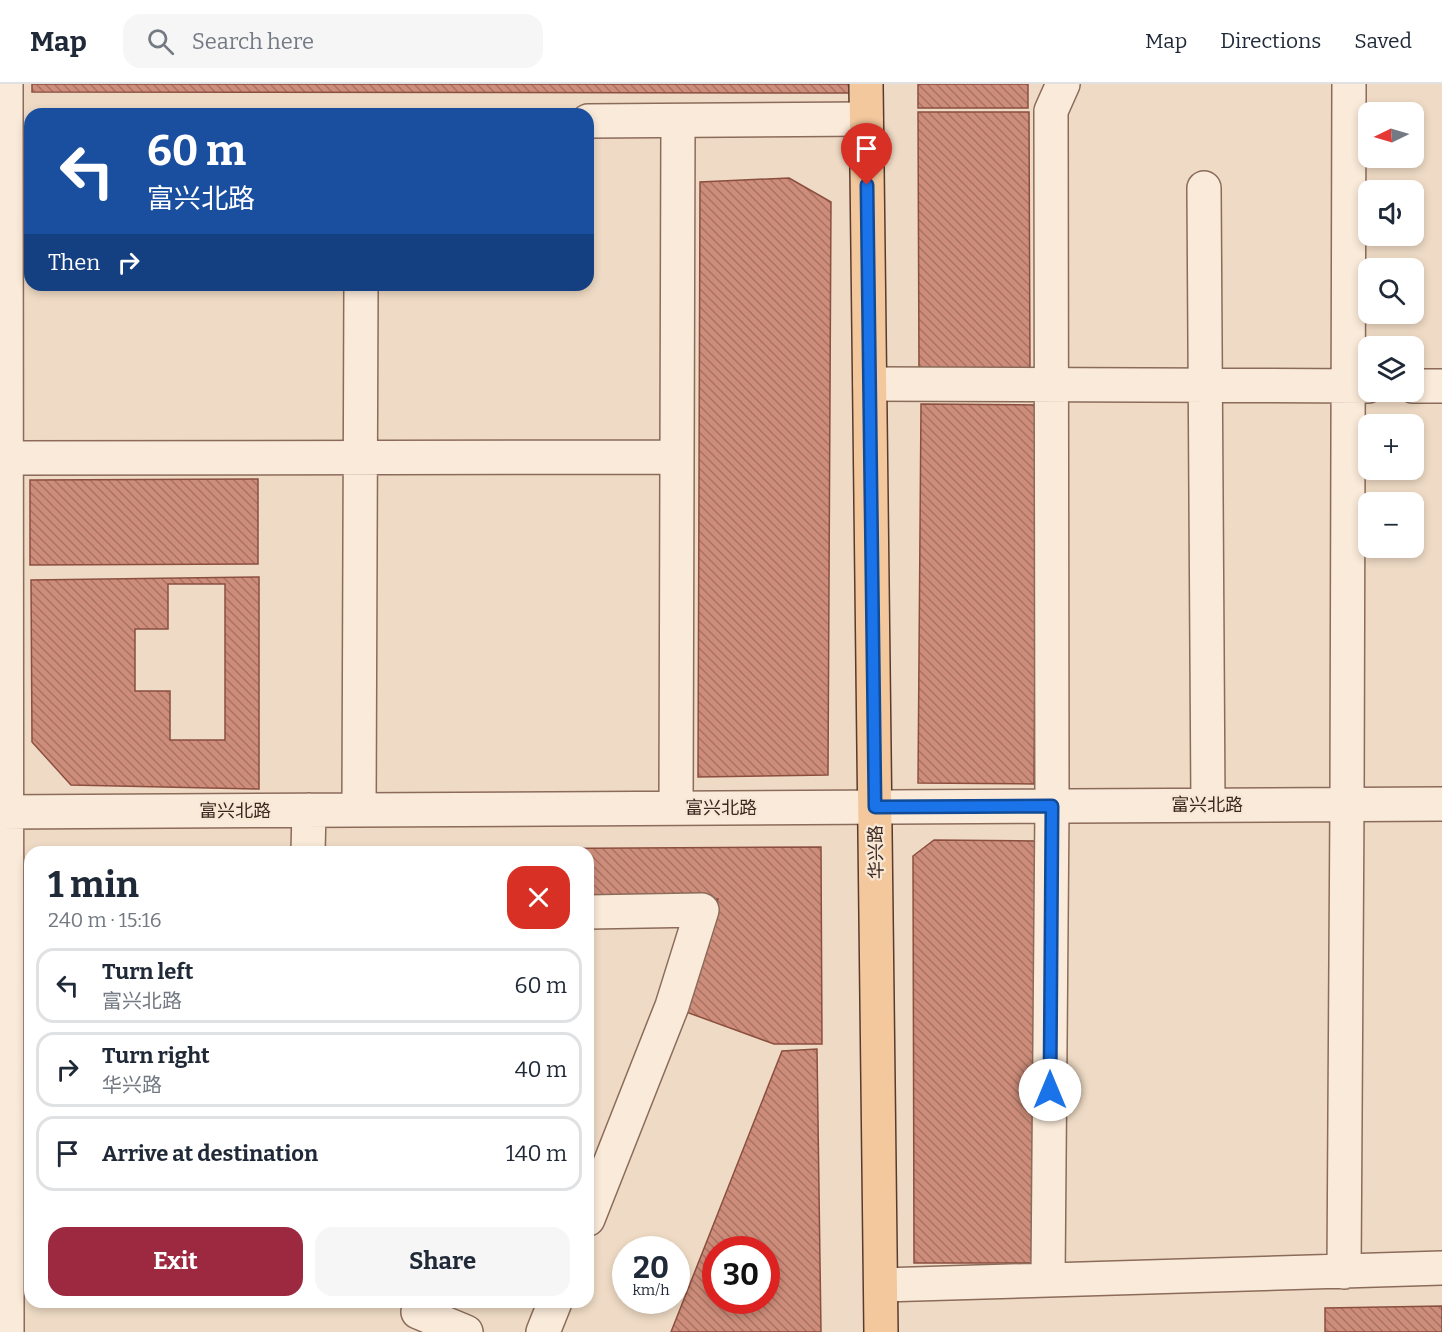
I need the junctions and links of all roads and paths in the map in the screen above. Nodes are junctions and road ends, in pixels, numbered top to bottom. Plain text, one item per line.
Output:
1 (6, 84) edge
2 (866, 84) edge
3 (1063, 84) edge
4 (1349, 84) edge
5 (866, 119) junction
6 (594, 121) edge
7 (678, 121) junction
8 (18, 126) edge
9 (1204, 188) dead end
10 (3, 224) edge
11 (362, 291) edge
12 (870, 384) junction
13 (1052, 385) junction
14 (1204, 385) junction
15 (1358, 386) edge
16 (1424, 386) edge
17 (1442, 386) edge
18 (361, 457) junction
19 (677, 457) junction
20 (6, 458) junction
21 (1347, 804) junction
22 (1442, 804) edge
23 (1208, 805) junction
24 (1052, 806) junction
25 (875, 807) junction
26 (676, 808) junction
27 (309, 810) junction
28 (360, 810) junction
29 (3, 812) edge
30 (308, 846) edge
31 (594, 912) edge
32 (18, 1004) edge
33 (19, 1160) edge
34 (594, 1204) edge
35 (1442, 1268) edge
36 (1344, 1272) junction
37 (1048, 1280) junction
38 (882, 1285) junction
39 (419, 1308) edge
40 (553, 1308) edge
41 (7, 1332) edge
42 (466, 1332) edge
43 (543, 1332) edge
44 (881, 1332) edge

1 - 8 street
2 - 5 main road, 华兴路
3 - 13 street
4 - 15 street
5 - 7 street
5 - 12 main road, 华兴路
6 - 7 street
7 - 19 street
8 - 10 street
9 - 14 street
10 - 20 street
11 - 18 street
12 - 13 street
12 - 25 main road, 华兴路
13 - 14 street
13 - 24 street
14 - 15 street
14 - 23 street
15 - 21 street
16 - 17 street
18 - 19 street
18 - 20 street
18 - 28 street
19 - 26 street
20 - 29 street
21 - 22 street, 富兴北路
21 - 23 street, 富兴北路
21 - 36 street
23 - 24 street, 富兴北路
24 - 25 street, 富兴北路
24 - 37 street
25 - 26 street, 富兴北路
25 - 38 main road, 华兴路
26 - 28 street, 富兴北路
27 - 28 street, 富兴北路
27 - 29 street, 富兴北路
27 - 30 street
29 - 32 street
31 - 34 street
32 - 33 street
33 - 41 street
35 - 36 street
36 - 37 street
37 - 38 street
38 - 44 main road, 华兴路
39 - 42 street
40 - 43 street

